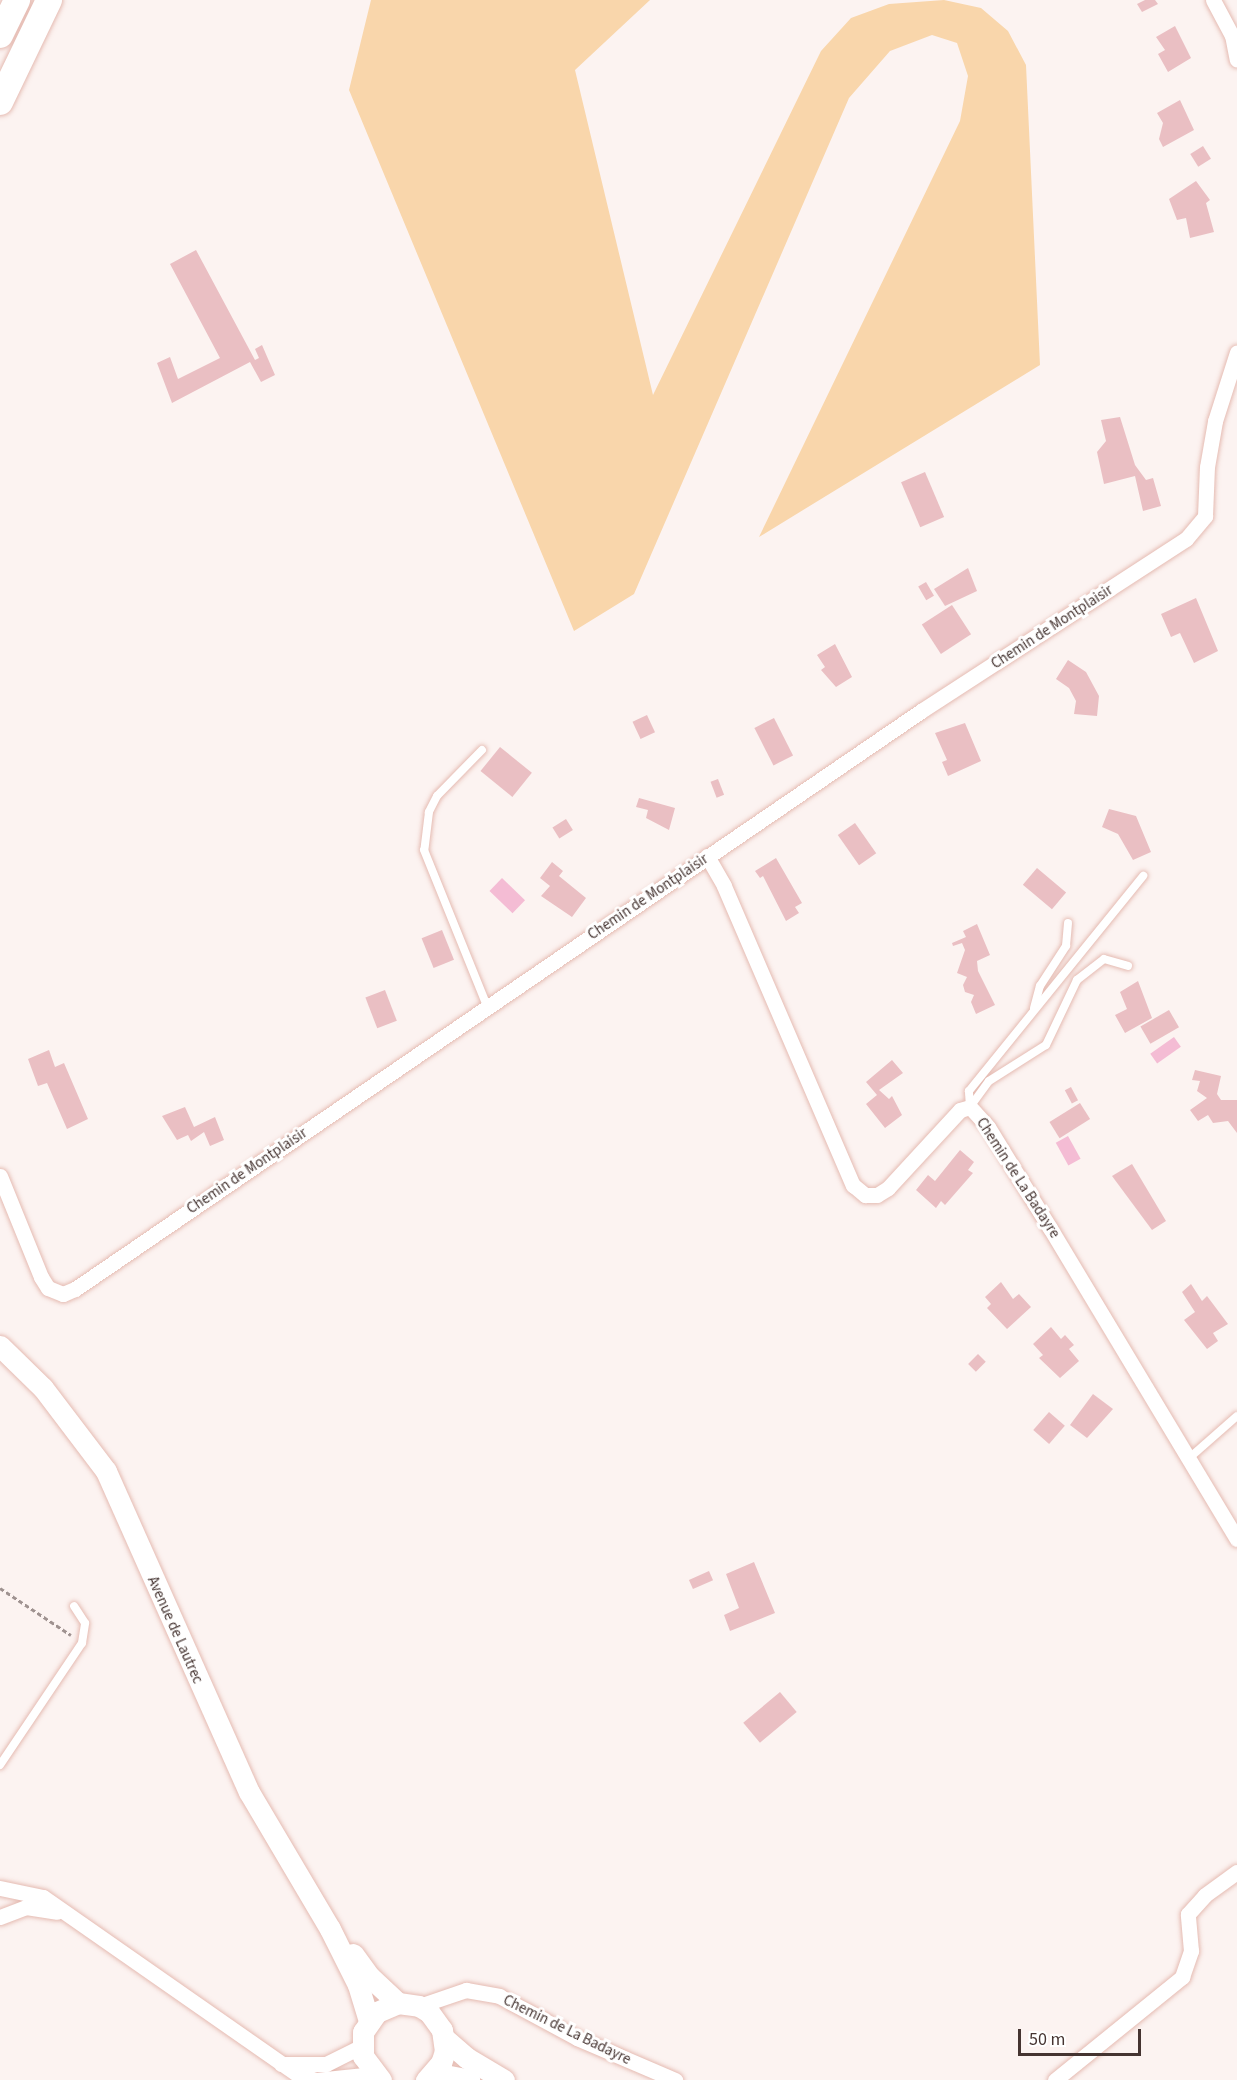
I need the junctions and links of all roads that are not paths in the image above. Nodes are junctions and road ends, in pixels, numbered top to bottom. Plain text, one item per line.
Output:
1 (17, 0) edge
2 (49, 0) edge
3 (1214, 0) edge
4 (0, 35) edge
5 (1237, 60) edge
6 (0, 102) edge
7 (1237, 352) edge
8 (482, 750) dead end
9 (707, 856) junction
10 (1143, 876) dead end
11 (1068, 923) dead end
12 (1128, 966) dead end
13 (488, 1006) junction
14 (1033, 1012) junction
15 (970, 1107) junction
16 (0, 1176) edge
17 (0, 1346) edge
18 (1237, 1416) edge
19 (1187, 1460) junction
20 (1237, 1539) edge
21 (74, 1606) dead end
22 (0, 1764) edge
23 (1237, 1872) edge
24 (0, 1888) edge
25 (61, 1913) junction
26 (0, 1917) edge
27 (330, 1929) junction
28 (457, 1993) junction
29 (409, 2005) junction
30 (369, 2020) junction
31 (441, 2030) junction
32 (362, 2046) junction
33 (281, 2064) junction
34 (377, 2077) edge
35 (430, 2077) edge
36 (470, 2080) edge
37 (504, 2080) edge
38 (675, 2080) edge
39 (1055, 2080) edge

1 - 4 highway
2 - 6 highway
3 - 5 street
7 - 9 street, Chemin de Montplaisir
8 - 13 lane
9 - 13 street, Chemin de Montplaisir
9 - 15 street, Chemin de La Badayre
10 - 14 lane
11 - 14 lane
12 - 15 lane
13 - 16 street, Chemin de Montplaisir
14 - 15 lane
15 - 19 street, Chemin de La Badayre
17 - 27 main road, Avenue de Lautrec
18 - 19 lane
19 - 20 street, Chemin de La Badayre
21 - 22 lane
23 - 39 street
24 - 25 street
25 - 26 street
25 - 33 street
27 - 29 main road, Avenue de Lautrec
27 - 30 main road, Avenue de Lautrec
28 - 29 street, Chemin de La Badayre
28 - 31 street
28 - 38 street, Chemin de La Badayre
29 - 30 main road
29 - 31 main road, Avenue de Lautrec
30 - 32 main road
31 - 35 main road
31 - 37 main road, Avenue de Lautrec
32 - 33 street
32 - 34 main road
33 - 34 street
35 - 36 main road

